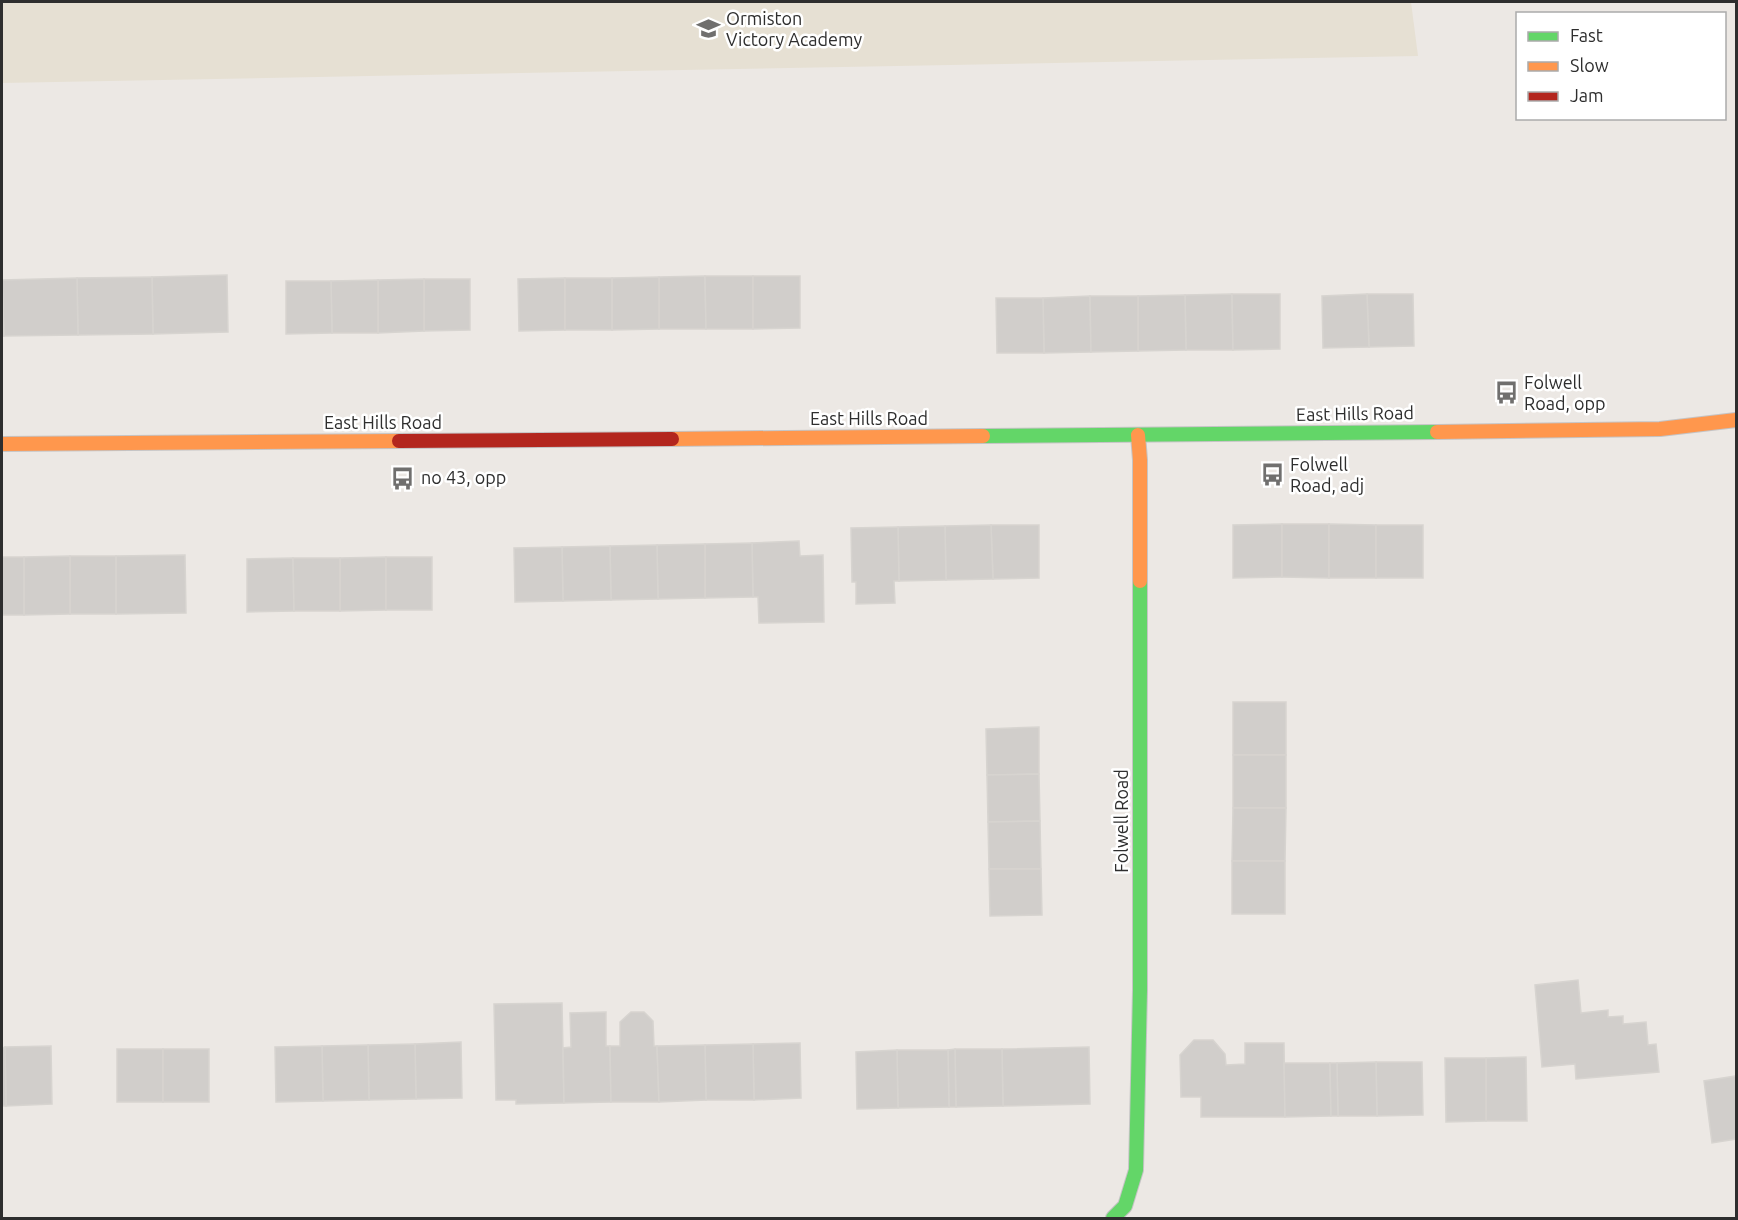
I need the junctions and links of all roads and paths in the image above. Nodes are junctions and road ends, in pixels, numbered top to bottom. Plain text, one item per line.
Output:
1 (1737, 420) edge
2 (1138, 435) junction
3 (2, 444) edge
4 (1113, 1218) edge

1 - 2 street, East Hills Road
2 - 3 street, East Hills Road
2 - 4 street, Folwell Road

